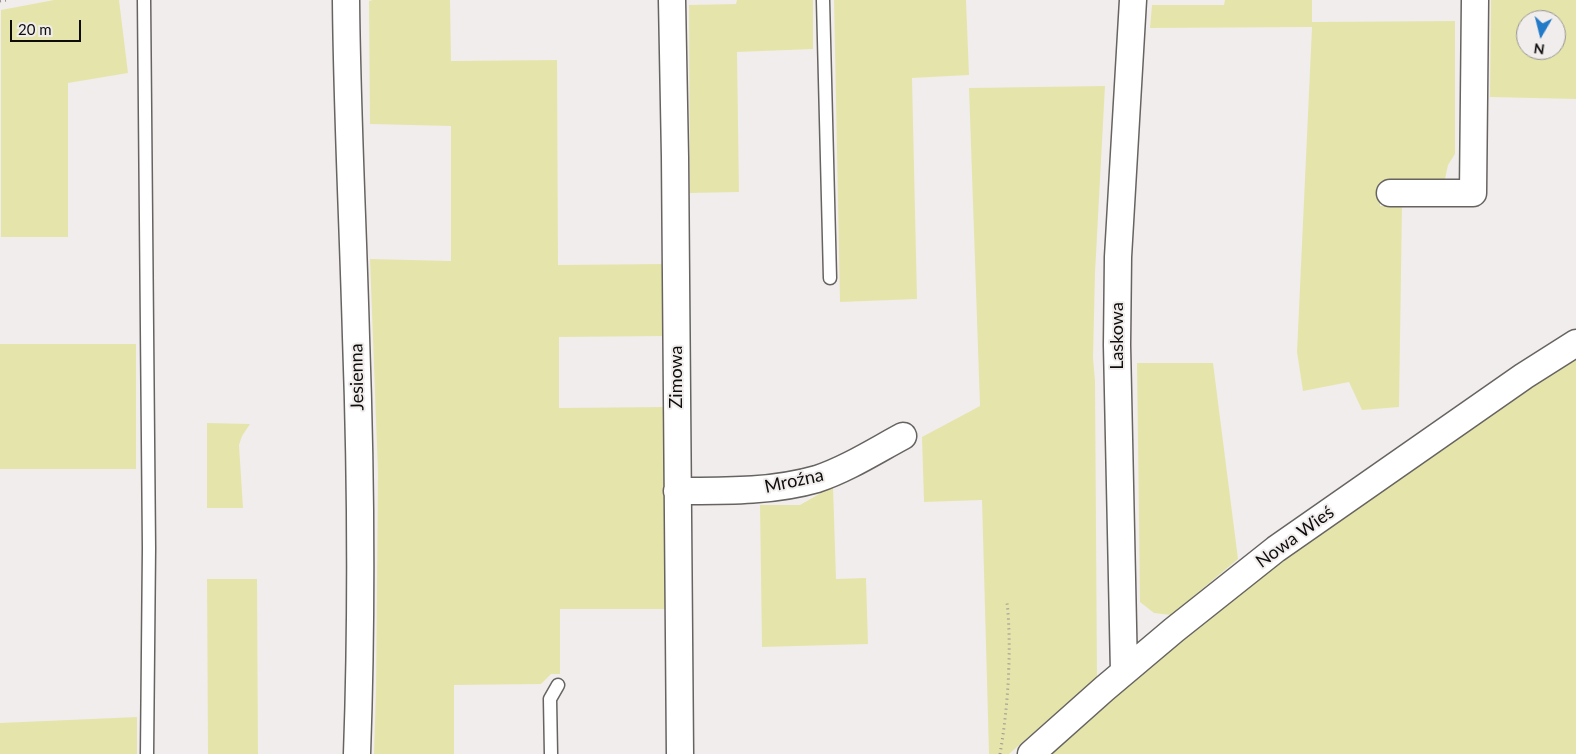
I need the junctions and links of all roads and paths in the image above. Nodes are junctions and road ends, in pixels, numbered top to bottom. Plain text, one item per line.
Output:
1 (7, 0) edge
2 (144, 0) edge
3 (346, 0) edge
4 (672, 0) edge
5 (823, 0) edge
6 (1133, 0) edge
7 (1475, 0) edge
8 (0, 1) edge
9 (1390, 192) dead end
10 (830, 278) dead end
11 (1576, 343) edge
12 (903, 436) dead end
13 (677, 491) junction
14 (1007, 602) dead end
15 (1124, 672) junction
16 (558, 685) dead end
17 (148, 754) edge
18 (357, 754) edge
19 (551, 754) edge
20 (680, 754) edge
21 (1000, 754) edge
22 (1031, 754) edge

1 - 8 path
2 - 17 lane
3 - 18 street, Jesienna
4 - 13 street, Zimowa
5 - 10 lane
6 - 15 street, Laskowa
7 - 9 street
11 - 15 street, Nowa Wieś
12 - 13 street, Mroźna
13 - 20 street, Zimowa
14 - 21 path
15 - 22 street, Nowa Wieś
16 - 19 lane

